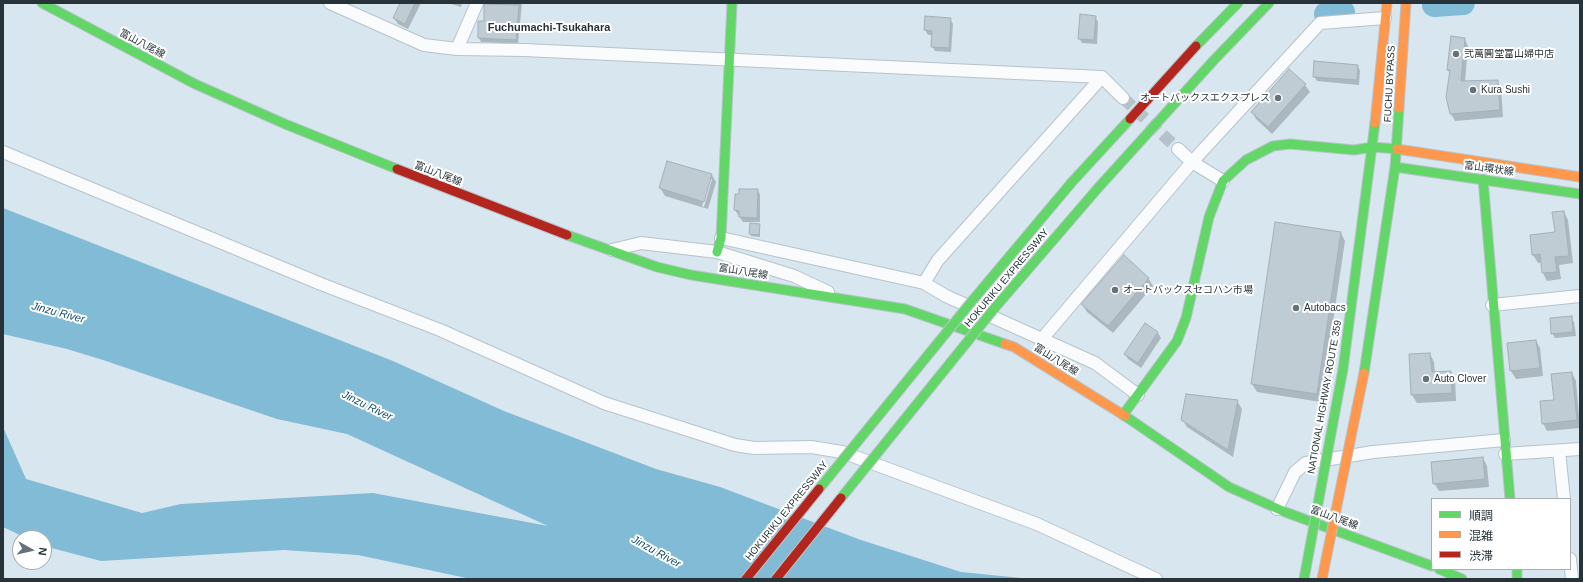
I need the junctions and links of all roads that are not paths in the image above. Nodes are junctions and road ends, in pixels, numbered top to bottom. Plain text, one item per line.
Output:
1 (42, 3) edge
2 (330, 3) edge
3 (477, 3) edge
4 (732, 3) edge
5 (1238, 3) edge
6 (1269, 3) edge
7 (1387, 3) edge
8 (1406, 3) edge
9 (1386, 18) junction
10 (457, 49) junction
11 (729, 60) junction
12 (1102, 77) junction
13 (1123, 98) tunnel mouth
14 (1373, 147) junction
15 (1178, 149) tunnel mouth
16 (1397, 149) junction
17 (1354, 150) junction
18 (3, 152) edge
19 (1192, 162) junction
20 (1377, 165) junction
21 (1395, 167) junction
22 (1580, 177) edge
23 (1483, 179) junction
24 (1223, 181) junction
25 (1580, 194) edge
26 (722, 238) junction
27 (612, 250) junction
28 (717, 252) junction
29 (924, 283) junction
30 (1580, 296) edge
31 (843, 299) junction
32 (1492, 305) junction
33 (1042, 339) junction
34 (1138, 395) junction
35 (1123, 415) junction
36 (1504, 440) junction
37 (1580, 449) edge
38 (1559, 451) junction
39 (1505, 454) junction
40 (870, 463) junction
41 (1510, 498) edge
42 (1564, 498) edge
43 (1277, 509) junction
44 (1431, 566) edge
45 (1571, 569) edge
46 (1441, 570) edge
47 (746, 579) edge
48 (776, 579) edge
49 (1156, 579) edge
50 (1304, 579) edge
51 (1322, 579) edge
52 (1462, 579) edge
53 (1572, 579) edge

1 - 27 main road, 富山八尾線
2 - 10 street
3 - 10 street
4 - 11 main road
5 - 47 main road, HOKURIKU EXPRESSWAY, bridge
6 - 40 main road, HOKURIKU EXPRESSWAY, bridge
7 - 9 main road, FUCHU BYPASS
8 - 16 main road, FUCHU BYPASS
9 - 14 main road, FUCHU BYPASS
9 - 19 street
10 - 11 street
11 - 12 street
11 - 26 main road
12 - 13 street
12 - 29 street
14 - 16 main road, 富山環状線
14 - 17 main road, 富山環状線
14 - 20 main road, NATIONAL HIGHWAY ROUTE 359
15 - 19 street
16 - 21 main road, FUCHU BYPASS
16 - 22 main road, 富山環状線
17 - 20 main road
17 - 24 main road, 富山環状線
18 - 40 street
19 - 24 street
19 - 33 street
20 - 21 main road, 富山環状線
20 - 50 main road, NATIONAL HIGHWAY ROUTE 359, bridge
21 - 23 main road, 富山環状線
21 - 51 main road, bridge
23 - 25 main road, 富山環状線
23 - 32 main road
24 - 34 main road
26 - 28 main road
26 - 29 street
27 - 28 street
27 - 31 main road, 富山八尾線
28 - 31 street
29 - 33 street
30 - 32 street
31 - 35 main road, 富山八尾線
32 - 36 main road
33 - 34 street
34 - 35 main road
35 - 43 main road, 富山八尾線
36 - 39 main road
36 - 43 street
37 - 38 street
38 - 39 street
38 - 42 street
39 - 41 main road
40 - 48 main road, HOKURIKU EXPRESSWAY, bridge
40 - 49 street
43 - 44 main road, 富山八尾線
45 - 53 street
46 - 52 main road

